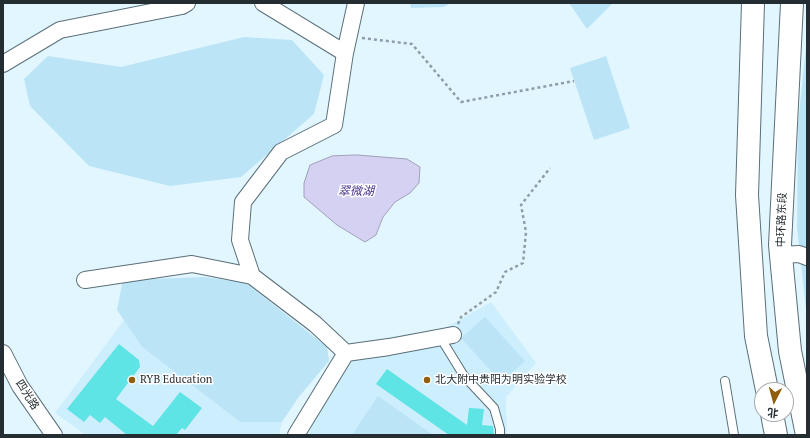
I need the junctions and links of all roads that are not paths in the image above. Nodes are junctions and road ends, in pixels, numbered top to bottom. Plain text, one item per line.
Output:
1 (187, 3) edge
2 (262, 3) edge
3 (356, 3) edge
4 (753, 3) edge
5 (792, 3) edge
6 (345, 53) junction
7 (4, 62) edge
8 (781, 255) junction
9 (807, 257) edge
10 (252, 276) junction
11 (85, 280) dead end
12 (446, 336) joint
13 (3, 353) edge
14 (346, 353) junction
15 (725, 381) dead end
16 (765, 382) edge
17 (774, 422) edge
18 (54, 435) edge
19 (296, 435) edge
20 (500, 435) edge
21 (734, 435) edge
22 (776, 435) edge
23 (807, 435) edge

1 - 7 street
2 - 6 street
3 - 6 street
4 - 16 highway
5 - 8 highway, 中环路东段
6 - 10 street
8 - 9 street
8 - 23 highway, 中环路东段
10 - 11 street
10 - 14 street
12 - 14 street
12 - 20 lane
13 - 18 street, 四光路
14 - 19 street
15 - 21 lane
17 - 22 highway

